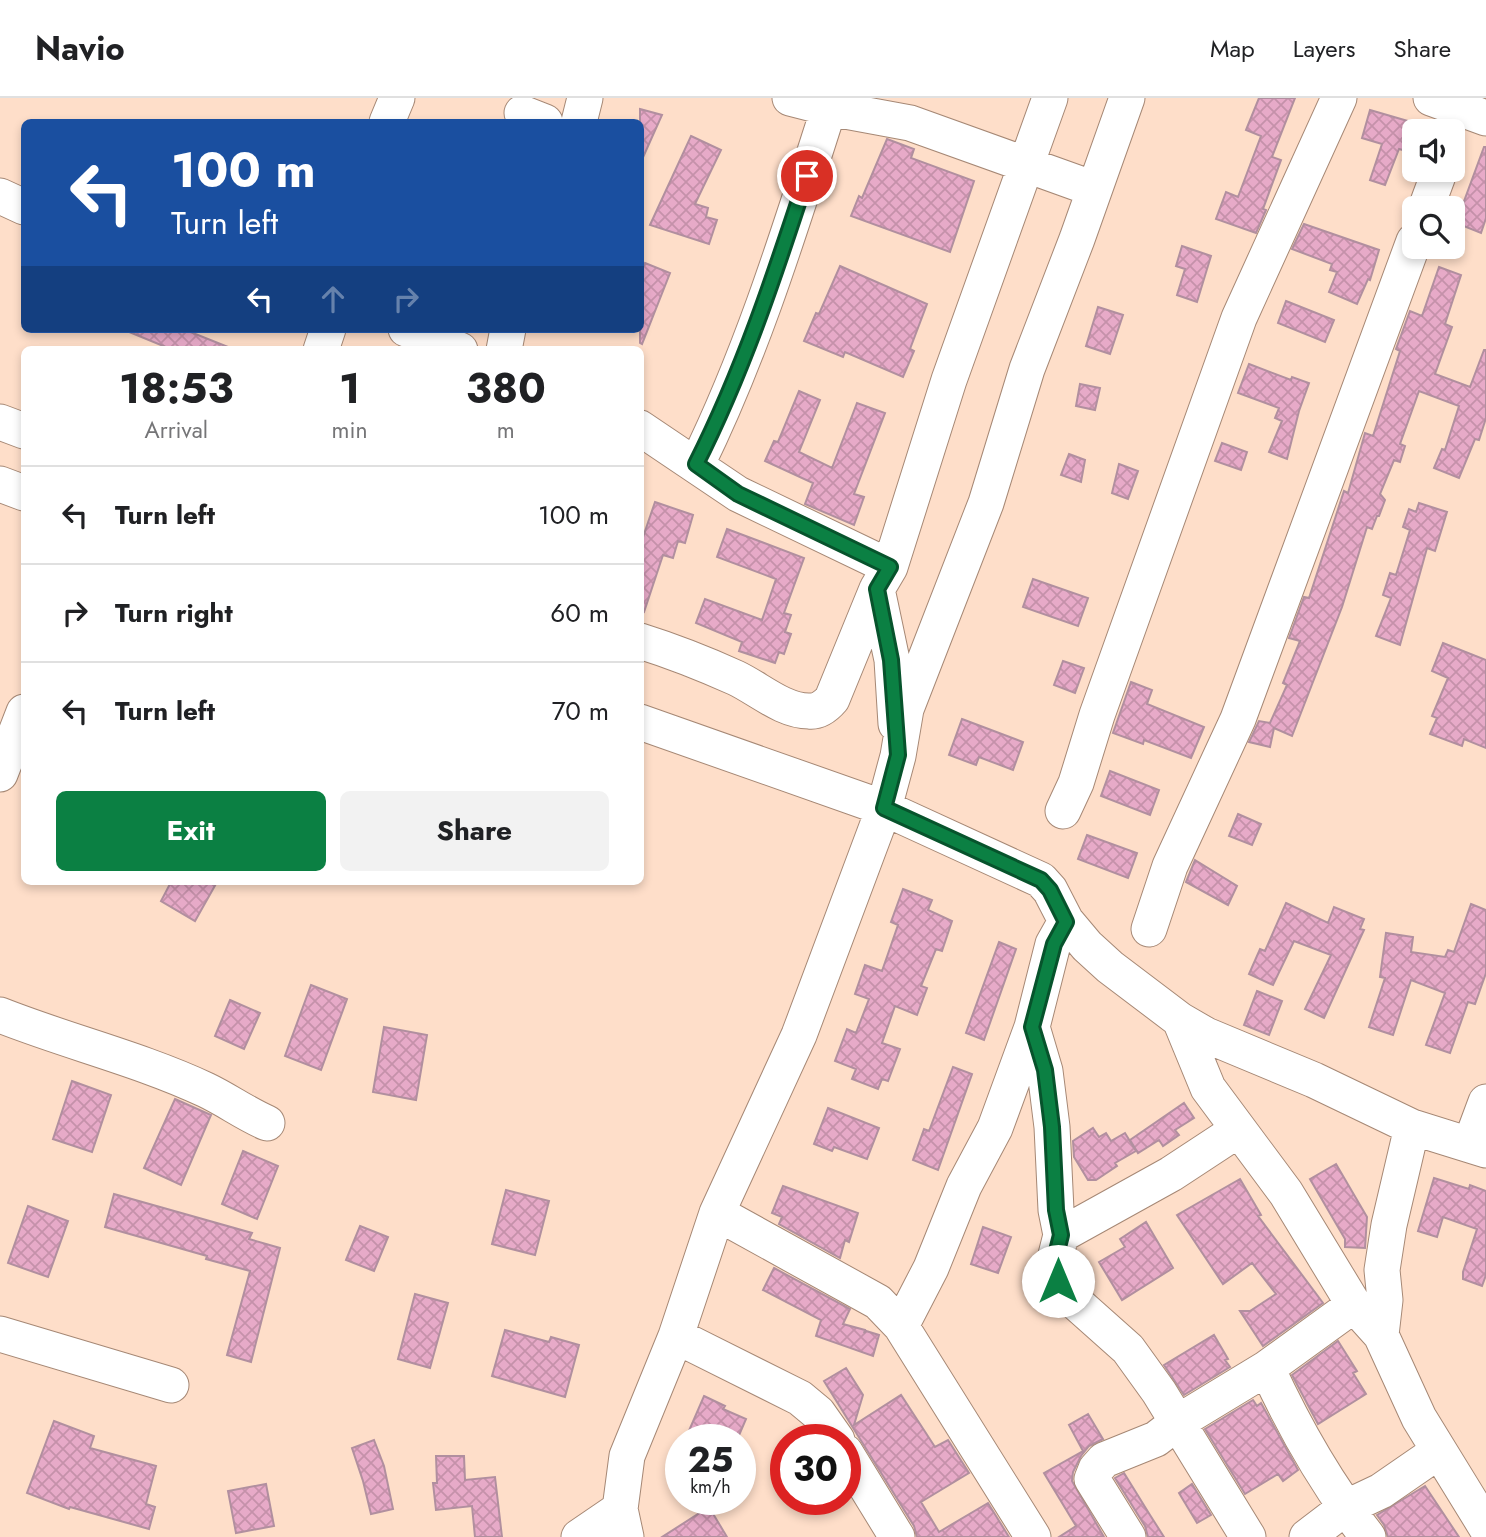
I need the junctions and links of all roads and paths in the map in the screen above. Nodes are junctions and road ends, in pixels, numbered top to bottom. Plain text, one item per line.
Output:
1 (397, 98) edge
2 (584, 98) edge
3 (790, 98) edge
4 (1050, 98) edge
5 (1126, 98) edge
6 (1339, 98) edge
7 (829, 108) junction
8 (388, 119) edge
9 (580, 119) edge
10 (1025, 166) junction
11 (1094, 189) junction
12 (0, 196) edge
13 (21, 205) edge
14 (1407, 259) edge
15 (415, 333) edge
16 (450, 346) edge
17 (0, 422) edge
18 (21, 430) edge
19 (644, 431) edge
20 (696, 464) junction
21 (0, 484) edge
22 (21, 492) edge
23 (884, 578) junction
24 (644, 642) edge
25 (21, 720) edge
26 (644, 723) edge
27 (898, 755) junction
28 (0, 774) edge
29 (884, 808) junction
30 (1063, 811) dead end
31 (1066, 922) junction
32 (1149, 929) dead end
33 (0, 1015) edge
34 (1180, 1020) junction
35 (1032, 1027) junction
36 (1486, 1102) edge
37 (267, 1123) dead end
38 (1412, 1127) junction
39 (1238, 1130) junction
40 (1478, 1148) edge
41 (717, 1213) junction
42 (1061, 1235) junction
43 (1354, 1305) junction
44 (901, 1326) junction
45 (0, 1334) edge
46 (1381, 1335) junction
47 (676, 1336) junction
48 (1267, 1368) junction
49 (171, 1385) dead end
50 (1178, 1422) junction
51 (826, 1424) edge
52 (1439, 1451) junction
53 (861, 1478) edge
54 (1345, 1508) junction
55 (623, 1523) edge
56 (1486, 1527) edge
57 (579, 1537) edge
58 (897, 1537) edge
59 (1033, 1537) edge
60 (1128, 1537) edge
61 (1248, 1537) edge
62 (1307, 1537) edge
63 (1368, 1537) edge

1 - 8 street
2 - 9 street
3 - 7 street
4 - 10 street
5 - 11 street
6 - 30 street
7 - 10 street
7 - 20 street
10 - 11 street
10 - 23 street
11 - 27 street
12 - 13 street
14 - 32 street
15 - 16 street
17 - 18 street
19 - 20 street
20 - 23 street
21 - 22 street
23 - 24 street
23 - 27 street
25 - 28 street
26 - 29 street
27 - 29 street
29 - 31 street
29 - 41 street
31 - 34 street
31 - 35 street
33 - 37 street
34 - 38 street
34 - 39 street
35 - 42 street
35 - 44 street
36 - 40 street
38 - 40 street
38 - 46 street
39 - 42 street
39 - 43 street
41 - 44 street
41 - 47 street
42 - 50 street
43 - 46 street
43 - 48 street
44 - 59 street
45 - 49 street
46 - 52 street
47 - 51 street
47 - 55 street
48 - 50 street
48 - 54 street
50 - 60 street
50 - 61 street
52 - 54 street
52 - 56 street
53 - 58 street
54 - 62 street
54 - 63 street
55 - 57 street

